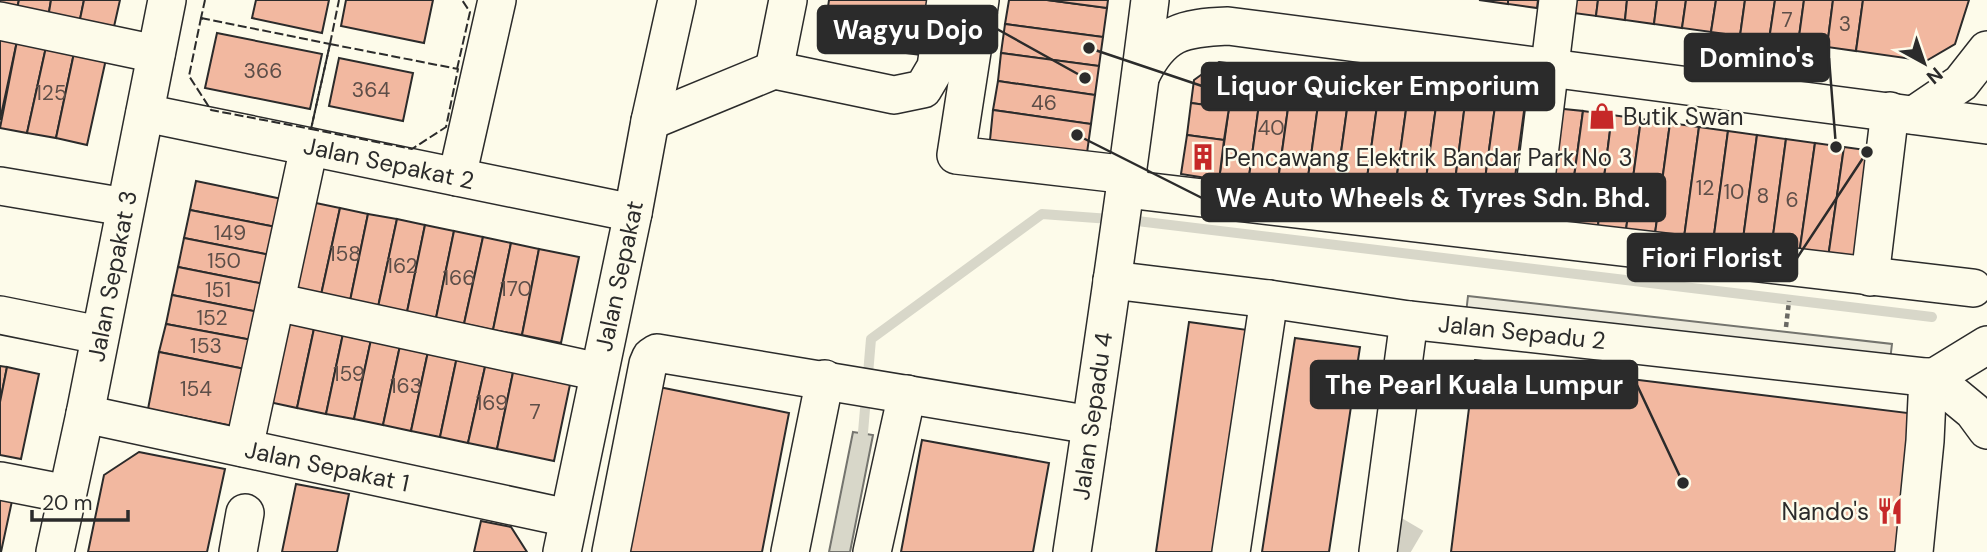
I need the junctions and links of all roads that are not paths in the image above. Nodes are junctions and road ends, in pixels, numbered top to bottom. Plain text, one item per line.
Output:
1 (167, 0) edge
2 (497, 0) edge
3 (788, 0) edge
4 (946, 0) edge
5 (980, 0) edge
6 (1150, 0) edge
7 (1190, 0) edge
8 (1558, 0) edge
9 (671, 1) edge
10 (0, 21) edge
11 (1228, 26) junction
12 (1987, 50) edge
13 (156, 54) junction
14 (1549, 68) junction
15 (774, 70) junction
16 (1140, 75) junction
17 (145, 113) junction
18 (1902, 113) junction
19 (650, 121) junction
20 (1987, 125) edge
21 (309, 147) junction
22 (457, 177) junction
23 (0, 186) edge
24 (1126, 189) junction
25 (125, 207) junction
26 (633, 213) junction
27 (1529, 236) junction
28 (1112, 274) junction
29 (1870, 277) junction
30 (1973, 288) dead end
31 (1269, 299) junction
32 (275, 302) junction
33 (0, 315) edge
34 (1409, 320) junction
35 (99, 335) junction
36 (1987, 345) edge
37 (599, 372) junction
38 (1930, 377) junction
39 (835, 381) junction
40 (895, 392) junction
41 (85, 414) junction
42 (1091, 425) junction
43 (1987, 430) edge
44 (244, 448) junction
45 (0, 481) edge
46 (67, 494) junction
47 (245, 513) dead end
48 (565, 535) edge
49 (55, 552) edge
50 (237, 552) edge
51 (611, 552) edge
52 (790, 552) edge
53 (872, 552) edge
54 (1072, 552) edge
55 (1231, 552) edge
56 (1378, 552) edge
57 (1914, 552) edge

1 - 13 street, Jalan Sepakat 3
2 - 22 street
3 - 15 street
4 - 15 street
5 - 24 street
6 - 16 street, Jalan Sepadu 4
7 - 11 street
8 - 14 street
9 - 19 street, Jalan Sepakat
10 - 13 street
11 - 14 street
11 - 16 street
12 - 18 street
13 - 17 street, Jalan Sepakat 3
14 - 18 street
14 - 27 street
15 - 19 street
16 - 24 street, Jalan Sepadu 4
17 - 21 street, Jalan Sepakat 2
17 - 25 street, Jalan Sepakat 3
18 - 20 street
18 - 29 street
19 - 26 street, Jalan Sepakat
21 - 22 street, Jalan Sepakat 2
21 - 32 street
22 - 26 street, Jalan Sepakat 2
23 - 25 street
24 - 27 street
24 - 28 street, Jalan Sepadu 4
25 - 35 street, Jalan Sepakat 3
26 - 37 street, Jalan Sepakat
27 - 29 street
28 - 31 street, Jalan Sepadu 2
28 - 42 street, Jalan Sepadu 4
29 - 30 street
31 - 34 street, Jalan Sepadu 2
31 - 55 street
32 - 37 street
32 - 44 street
33 - 35 street
34 - 38 street, Jalan Sepadu 2
34 - 56 street
35 - 41 street, Jalan Sepakat 3
36 - 38 street
37 - 48 street, Jalan Sepakat
38 - 43 street
38 - 57 street
39 - 40 street
39 - 51 street
39 - 52 street
40 - 42 street
40 - 53 street
41 - 44 street, Jalan Sepakat 1
41 - 46 street, Jalan Sepakat 3
42 - 54 street, Jalan Sepadu 4
44 - 48 street, Jalan Sepakat 1
45 - 46 street
46 - 49 street, Jalan Sepakat 3
47 - 50 street

